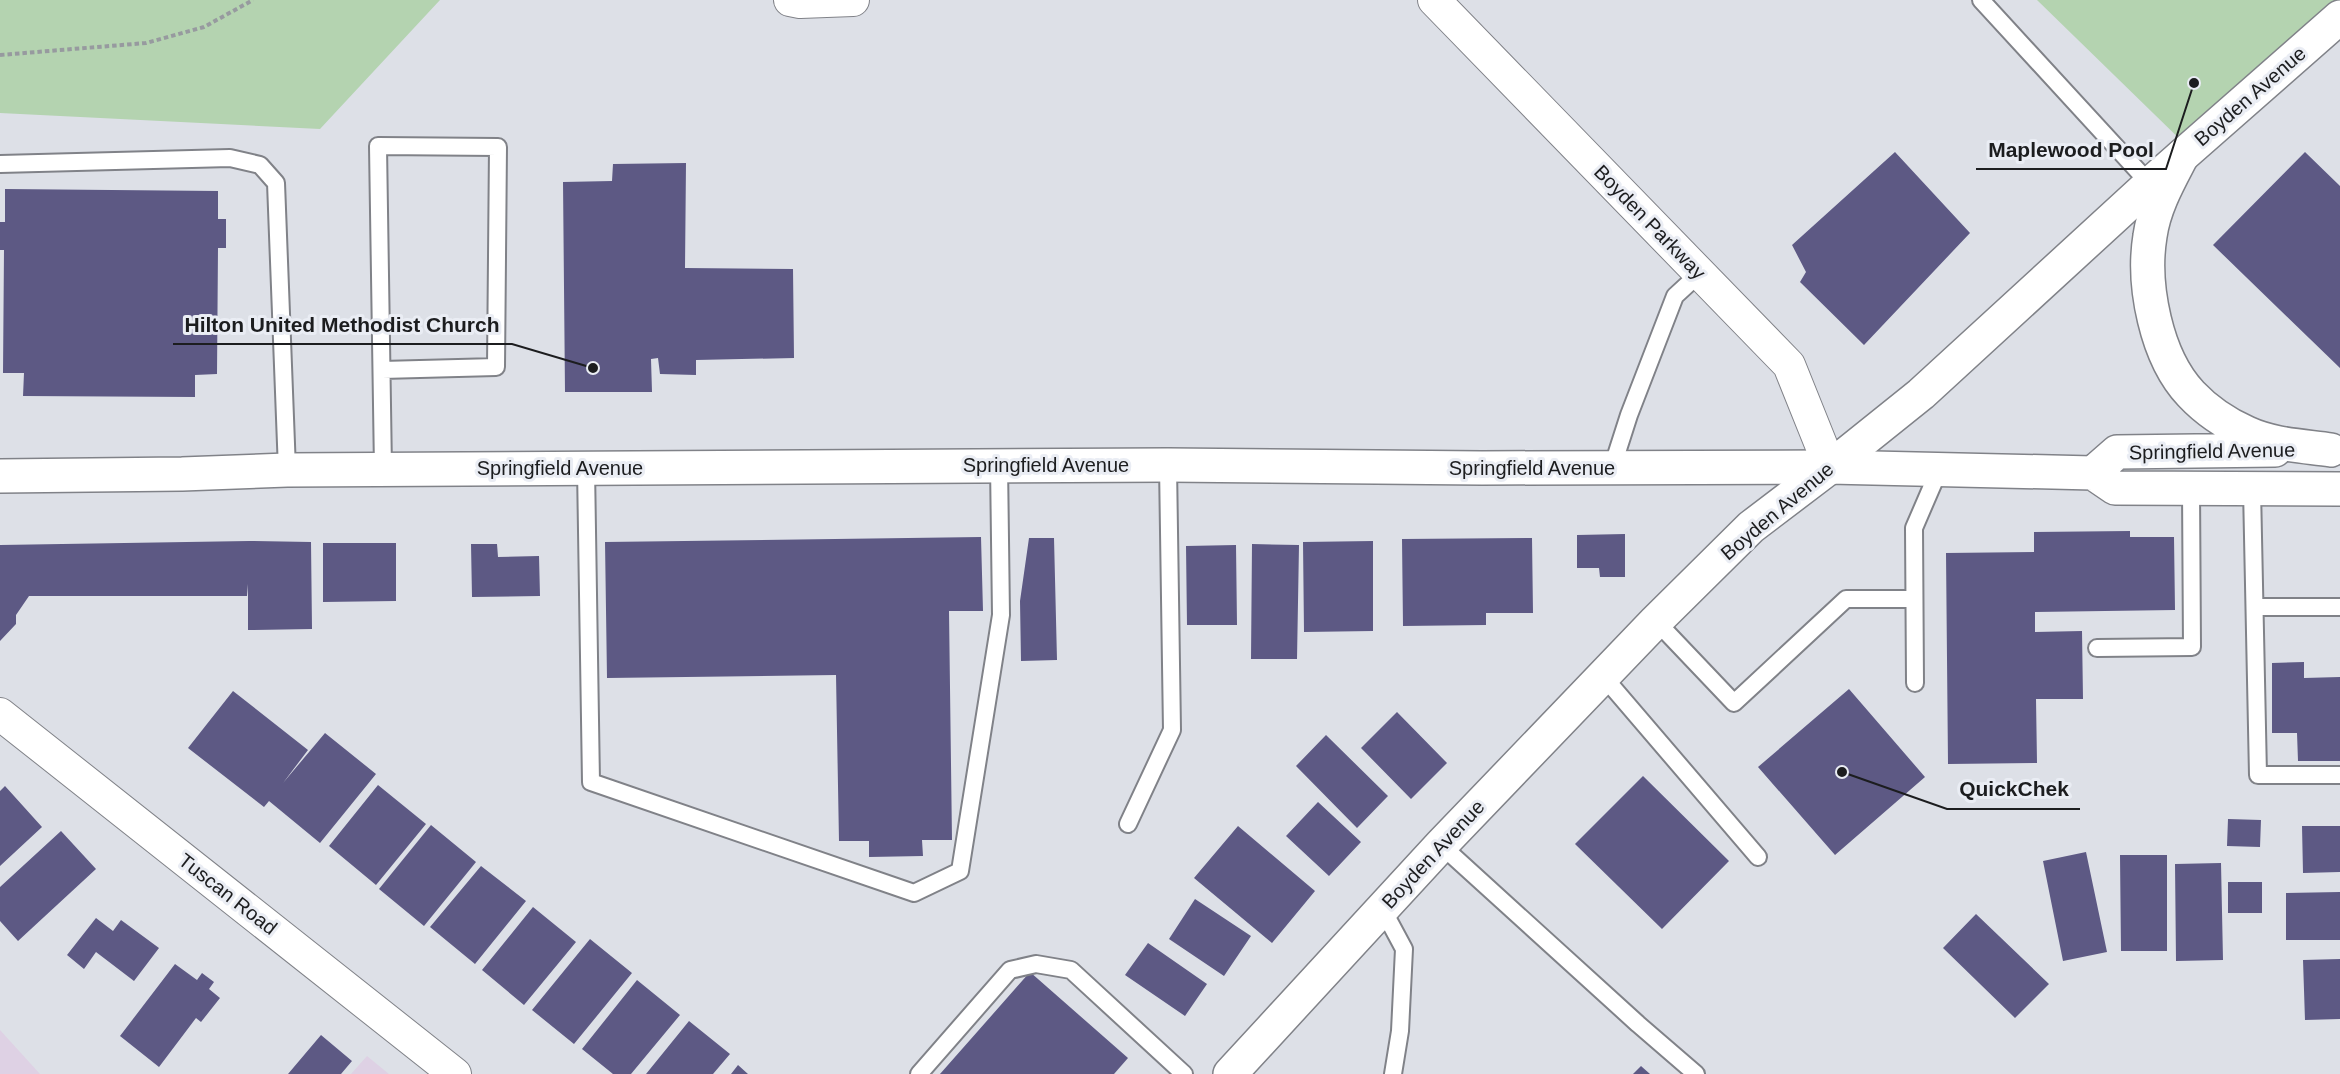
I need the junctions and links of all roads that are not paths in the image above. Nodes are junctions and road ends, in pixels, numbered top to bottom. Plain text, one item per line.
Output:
1 (790, 0) edge
2 (853, 0) edge
3 (1434, 0) edge
4 (1981, 0) edge
5 (2340, 17) edge
6 (2182, 156) junction
7 (0, 164) edge
8 (2150, 184) junction
9 (1700, 273) junction
10 (382, 370) junction
11 (2336, 450) edge
12 (999, 465) junction
13 (1167, 465) junction
14 (1830, 467) junction
15 (586, 468) junction
16 (1612, 468) junction
17 (383, 469) junction
18 (287, 470) junction
19 (1939, 470) junction
20 (2093, 473) junction
21 (0, 476) edge
22 (2191, 489) junction
23 (2252, 489) junction
24 (2340, 489) edge
25 (1914, 599) junction
26 (2256, 607) junction
27 (2340, 607) edge
28 (1656, 621) junction
29 (2097, 648) dead end
30 (1603, 676) junction
31 (1915, 683) dead end
32 (0, 714) edge
33 (2340, 775) edge
34 (1128, 824) dead end
35 (1441, 845) junction
36 (1758, 857) dead end
37 (1382, 908) junction
38 (455, 1074) edge
39 (919, 1074) edge
40 (1184, 1074) edge
41 (1230, 1074) edge
42 (1394, 1074) edge
43 (1696, 1074) edge

1 - 2 street
3 - 9 street, Boyden Parkway
4 - 8 lane
5 - 6 main road, Boyden Avenue
6 - 8 main road, Boyden Avenue
6 - 11 main road
7 - 18 lane
8 - 14 main road, Boyden Avenue
9 - 14 street, Boyden Parkway
9 - 16 lane
10 - 10 lane
10 - 17 lane
11 - 20 main road, Springfield Avenue
12 - 13 main road, Springfield Avenue
12 - 15 main road, Springfield Avenue
12 - 15 lane
13 - 16 main road, Springfield Avenue
13 - 34 lane
14 - 16 main road, Springfield Avenue
14 - 19 main road, Springfield Avenue
14 - 28 main road, Boyden Avenue
15 - 17 main road, Springfield Avenue
17 - 18 main road, Springfield Avenue
18 - 21 main road, Springfield Avenue
19 - 20 main road, Springfield Avenue
19 - 25 lane
20 - 22 main road, Springfield Avenue
22 - 23 main road, Springfield Avenue
22 - 29 lane
23 - 24 main road, Springfield Avenue
23 - 26 lane
25 - 28 lane
25 - 31 lane
26 - 27 lane
26 - 33 lane
28 - 30 main road, Boyden Avenue
30 - 35 main road, Boyden Avenue
30 - 36 lane
32 - 38 street, Tuscan Road
35 - 37 main road, Boyden Avenue
35 - 43 lane
37 - 41 main road, Boyden Avenue
37 - 42 lane
39 - 40 lane

